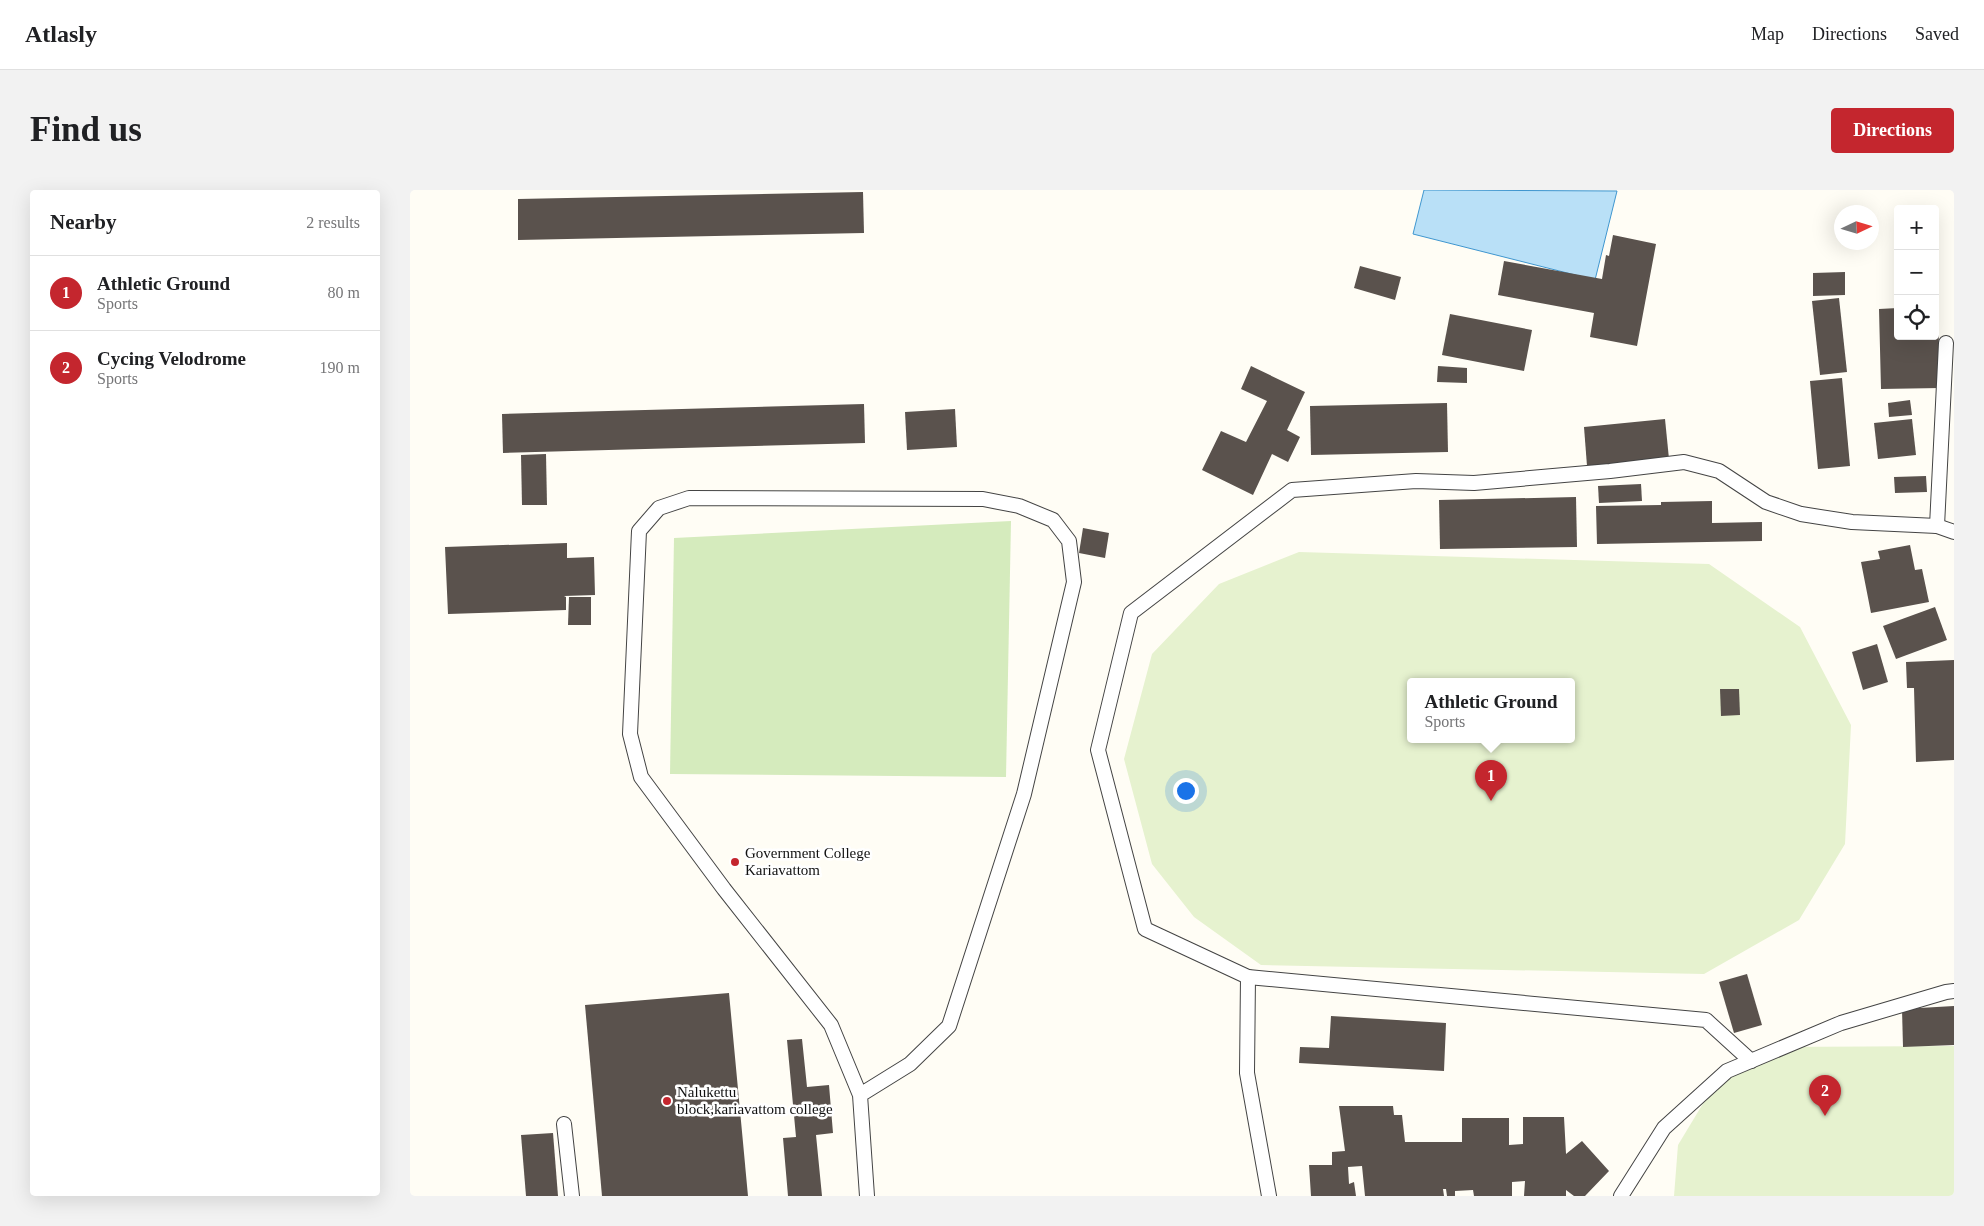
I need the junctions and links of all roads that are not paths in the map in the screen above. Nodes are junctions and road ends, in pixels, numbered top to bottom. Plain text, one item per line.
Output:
1 (1946, 342) dead end
2 (1936, 526) junction
3 (1954, 532) edge
4 (1248, 977) junction
5 (1954, 991) edge
6 (1751, 1061) junction
7 (860, 1095) junction
8 (564, 1124) dead end
9 (572, 1196) edge
10 (867, 1196) edge
11 (1269, 1196) edge
12 (1621, 1196) edge

1 - 2 lane
2 - 3 lane
2 - 4 lane
4 - 6 lane
4 - 11 lane
5 - 6 lane
6 - 12 lane
7 - 7 lane
7 - 10 lane
8 - 9 lane

